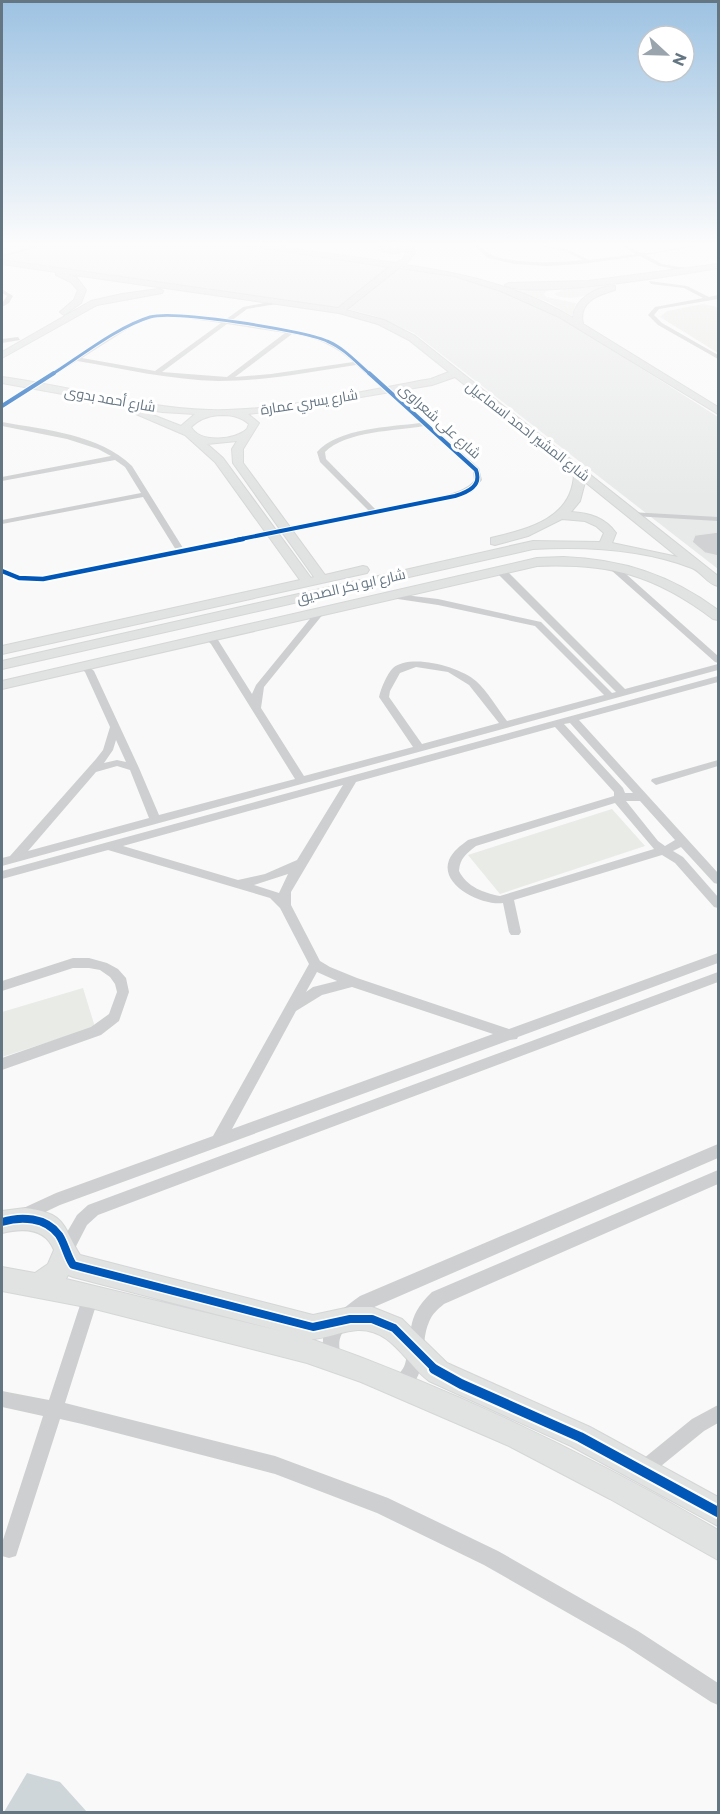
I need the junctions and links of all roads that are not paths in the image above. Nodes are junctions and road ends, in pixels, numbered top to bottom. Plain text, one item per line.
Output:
1 (34, 330) edge
2 (45, 330) edge
3 (124, 330) edge
4 (216, 330) edge
5 (275, 330) edge
6 (397, 330) edge
7 (587, 330) edge
8 (670, 330) edge
9 (290, 332) junction
10 (18, 339) junction
11 (2, 341) edge
12 (2, 348) edge
13 (2, 355) edge
14 (718, 357) edge
15 (76, 359) junction
16 (357, 363) junction
17 (158, 373) junction
18 (455, 373) junction
19 (228, 379) junction
20 (2, 380) edge
21 (470, 385) junction
22 (2, 386) edge
23 (30, 388) junction
24 (389, 392) junction
25 (696, 397) junction
26 (718, 398) edge
27 (2, 406) edge
28 (718, 411) edge
29 (219, 412) junction
30 (231, 412) junction
31 (2, 424) edge
32 (425, 424) junction
33 (259, 426) junction
34 (190, 434) junction
35 (118, 457) junction
36 (580, 472) junction
37 (2, 480) edge
38 (146, 494) junction
39 (374, 512) junction
40 (633, 514) junction
41 (560, 516) junction
42 (718, 519) edge
43 (2, 522) edge
44 (286, 530) junction
45 (272, 532) junction
46 (604, 545) junction
47 (181, 551) junction
48 (606, 564) junction
49 (702, 569) junction
50 (499, 570) junction
51 (2, 572) edge
52 (641, 572) junction
53 (322, 579) junction
54 (628, 581) junction
55 (308, 582) junction
56 (718, 582) edge
57 (429, 583) junction
58 (391, 595) junction
59 (438, 602) junction
60 (718, 605) edge
61 (321, 611) junction
62 (284, 616) junction
63 (718, 616) edge
64 (137, 620) junction
65 (306, 629) junction
66 (143, 633) junction
67 (214, 633) junction
68 (2, 641) edge
69 (42, 641) junction
70 (2, 650) edge
71 (718, 660) edge
72 (2, 665) edge
73 (83, 666) junction
74 (718, 667) edge
75 (238, 677) junction
76 (266, 677) junction
77 (2, 678) edge
78 (675, 679) junction
79 (718, 679) edge
80 (2, 685) edge
81 (685, 688) junction
82 (623, 693) junction
83 (610, 696) junction
84 (256, 707) junction
85 (572, 719) junction
86 (556, 723) junction
87 (506, 726) junction
88 (114, 728) junction
89 (420, 749) junction
90 (718, 763) edge
91 (134, 768) junction
92 (90, 773) junction
93 (353, 778) junction
94 (300, 779) junction
95 (657, 781) dead end
96 (643, 797) junction
97 (619, 800) junction
98 (171, 815) junction
99 (155, 819) junction
100 (132, 826) junction
101 (176, 826) junction
102 (136, 837) junction
103 (682, 841) junction
104 (106, 846) junction
105 (661, 850) junction
106 (14, 858) junction
107 (2, 862) edge
108 (302, 862) junction
109 (2, 875) edge
110 (718, 880) edge
111 (236, 883) junction
112 (508, 898) junction
113 (718, 904) edge
114 (285, 905) junction
115 (515, 932) dead end
116 (718, 958) edge
117 (315, 964) junction
118 (718, 977) edge
119 (352, 982) junction
120 (2, 986) edge
121 (290, 1009) junction
122 (512, 1035) junction
123 (2, 1064) edge
124 (372, 1086) junction
125 (379, 1105) junction
126 (218, 1142) junction
127 (718, 1151) edge
128 (718, 1177) edge
129 (8, 1220) edge
130 (65, 1251) junction
131 (2, 1279) edge
132 (37, 1286) junction
133 (91, 1296) junction
134 (339, 1321) junction
135 (414, 1349) junction
136 (334, 1359) junction
137 (401, 1384) junction
138 (2, 1399) edge
139 (54, 1410) junction
140 (718, 1414) edge
141 (644, 1469) junction
142 (718, 1512) edge
143 (718, 1546) edge
144 (9, 1550) dead end
145 (718, 1695) edge

1 - 10 street
2 - 13 street
3 - 15 street, شارع على شعراوى
4 - 17 street
5 - 9 street, شارع على شعراوى
6 - 18 street, شارع المشير احمد اسماعيل
7 - 25 street
8 - 14 street
9 - 16 street, شارع على شعراوى
9 - 19 street
10 - 11 street
10 - 12 street
15 - 17 street
15 - 23 street, شارع على شعراوى
16 - 19 street
16 - 24 street, شارع على شعراوى
17 - 19 street
18 - 21 street, شارع المشير احمد اسماعيل
18 - 24 street, شارع يسري عمارة
20 - 23 street, شارع أحمد بدوى
21 - 24 street, شارع يسري عمارة
21 - 36 street, شارع المشير احمد اسماعيل
22 - 23 street, شارع أحمد بدوى
23 - 27 street, شارع على شعراوى
23 - 29 street, شارع أحمد بدوى
23 - 34 street, شارع أحمد بدوى
24 - 30 street, شارع يسري عمارة
24 - 32 street, شارع على شعراوى
24 - 33 street, شارع يسري عمارة
25 - 26 street
25 - 28 street
29 - 30 street, شارع يسري عمارة
29 - 34 street
30 - 33 street
31 - 35 street
32 - 39 street
32 - 39 street, شارع على شعراوى
33 - 34 street, شارع يسري عمارة
33 - 44 street
34 - 45 street, شارع أحمد بدوى
35 - 37 street
35 - 38 street
36 - 40 street, شارع المشير احمد اسماعيل
36 - 41 street, شارع ابو بكر الصديق
38 - 43 street
38 - 47 street
39 - 44 street, شارع على شعراوى
40 - 42 street
40 - 49 street, شارع المشير احمد اسماعيل
41 - 46 street
41 - 53 street, شارع ابو بكر الصديق
44 - 45 street, شارع على شعراوى
44 - 53 street
45 - 47 street, شارع على شعراوى
45 - 55 street, شارع أحمد بدوى
46 - 49 street, شارع ابو بكر الصديق
46 - 66 street, شارع ابو بكر الصديق
47 - 51 street, شارع على شعراوى
48 - 50 street
48 - 52 street
48 - 54 street
49 - 56 street, شارع المشير احمد اسماعيل
50 - 57 street
50 - 82 street
52 - 54 street
52 - 63 street
53 - 55 street, شارع ابو بكر الصديق
54 - 71 street
55 - 64 street, شارع ابو بكر الصديق
57 - 58 street
57 - 59 street
57 - 60 street
57 - 62 street
58 - 59 street
58 - 61 street
59 - 83 street
61 - 62 street
61 - 65 street
62 - 65 street
62 - 67 street
64 - 66 street
64 - 69 street, شارع ابو بكر الصديق
65 - 76 street
66 - 72 street, شارع ابو بكر الصديق
67 - 73 street
67 - 75 street
67 - 77 street
68 - 69 street
69 - 70 street, شارع ابو بكر الصديق
73 - 80 street
73 - 88 street
74 - 78 street
75 - 76 street
75 - 84 street
76 - 84 street
78 - 81 street
78 - 82 street
79 - 81 street
81 - 85 street
82 - 83 street
83 - 87 street
84 - 94 street
85 - 86 street
85 - 96 street
86 - 93 street
86 - 97 street
87 - 89 street
87 - 89 street
88 - 91 street
88 - 92 street
89 - 94 street
90 - 95 street
91 - 92 street
91 - 99 street
92 - 106 street
93 - 101 street
93 - 108 street
94 - 98 street
96 - 97 street
96 - 103 street
97 - 105 street
97 - 112 street
98 - 99 street
98 - 101 street
99 - 100 street
100 - 102 street
100 - 106 street
101 - 102 street
102 - 104 street
103 - 105 street
103 - 110 street
104 - 109 street
104 - 111 street
105 - 112 street
105 - 113 street
106 - 107 street
108 - 111 street
108 - 114 street
111 - 114 street
112 - 115 street
114 - 117 street
116 - 122 street
117 - 119 street
117 - 121 street
118 - 125 street
119 - 121 street
119 - 122 street
120 - 123 street
121 - 126 street
122 - 124 street
124 - 125 street
124 - 126 street
125 - 130 street
126 - 129 street
127 - 134 street
128 - 135 street
129 - 130 street
130 - 132 street
130 - 134 street
131 - 132 street
132 - 133 street
133 - 136 street
133 - 139 street
134 - 135 street
134 - 136 street
135 - 137 street
135 - 141 street
136 - 137 street
137 - 143 street
138 - 139 street
139 - 144 street
139 - 145 street
140 - 141 street
141 - 142 street

